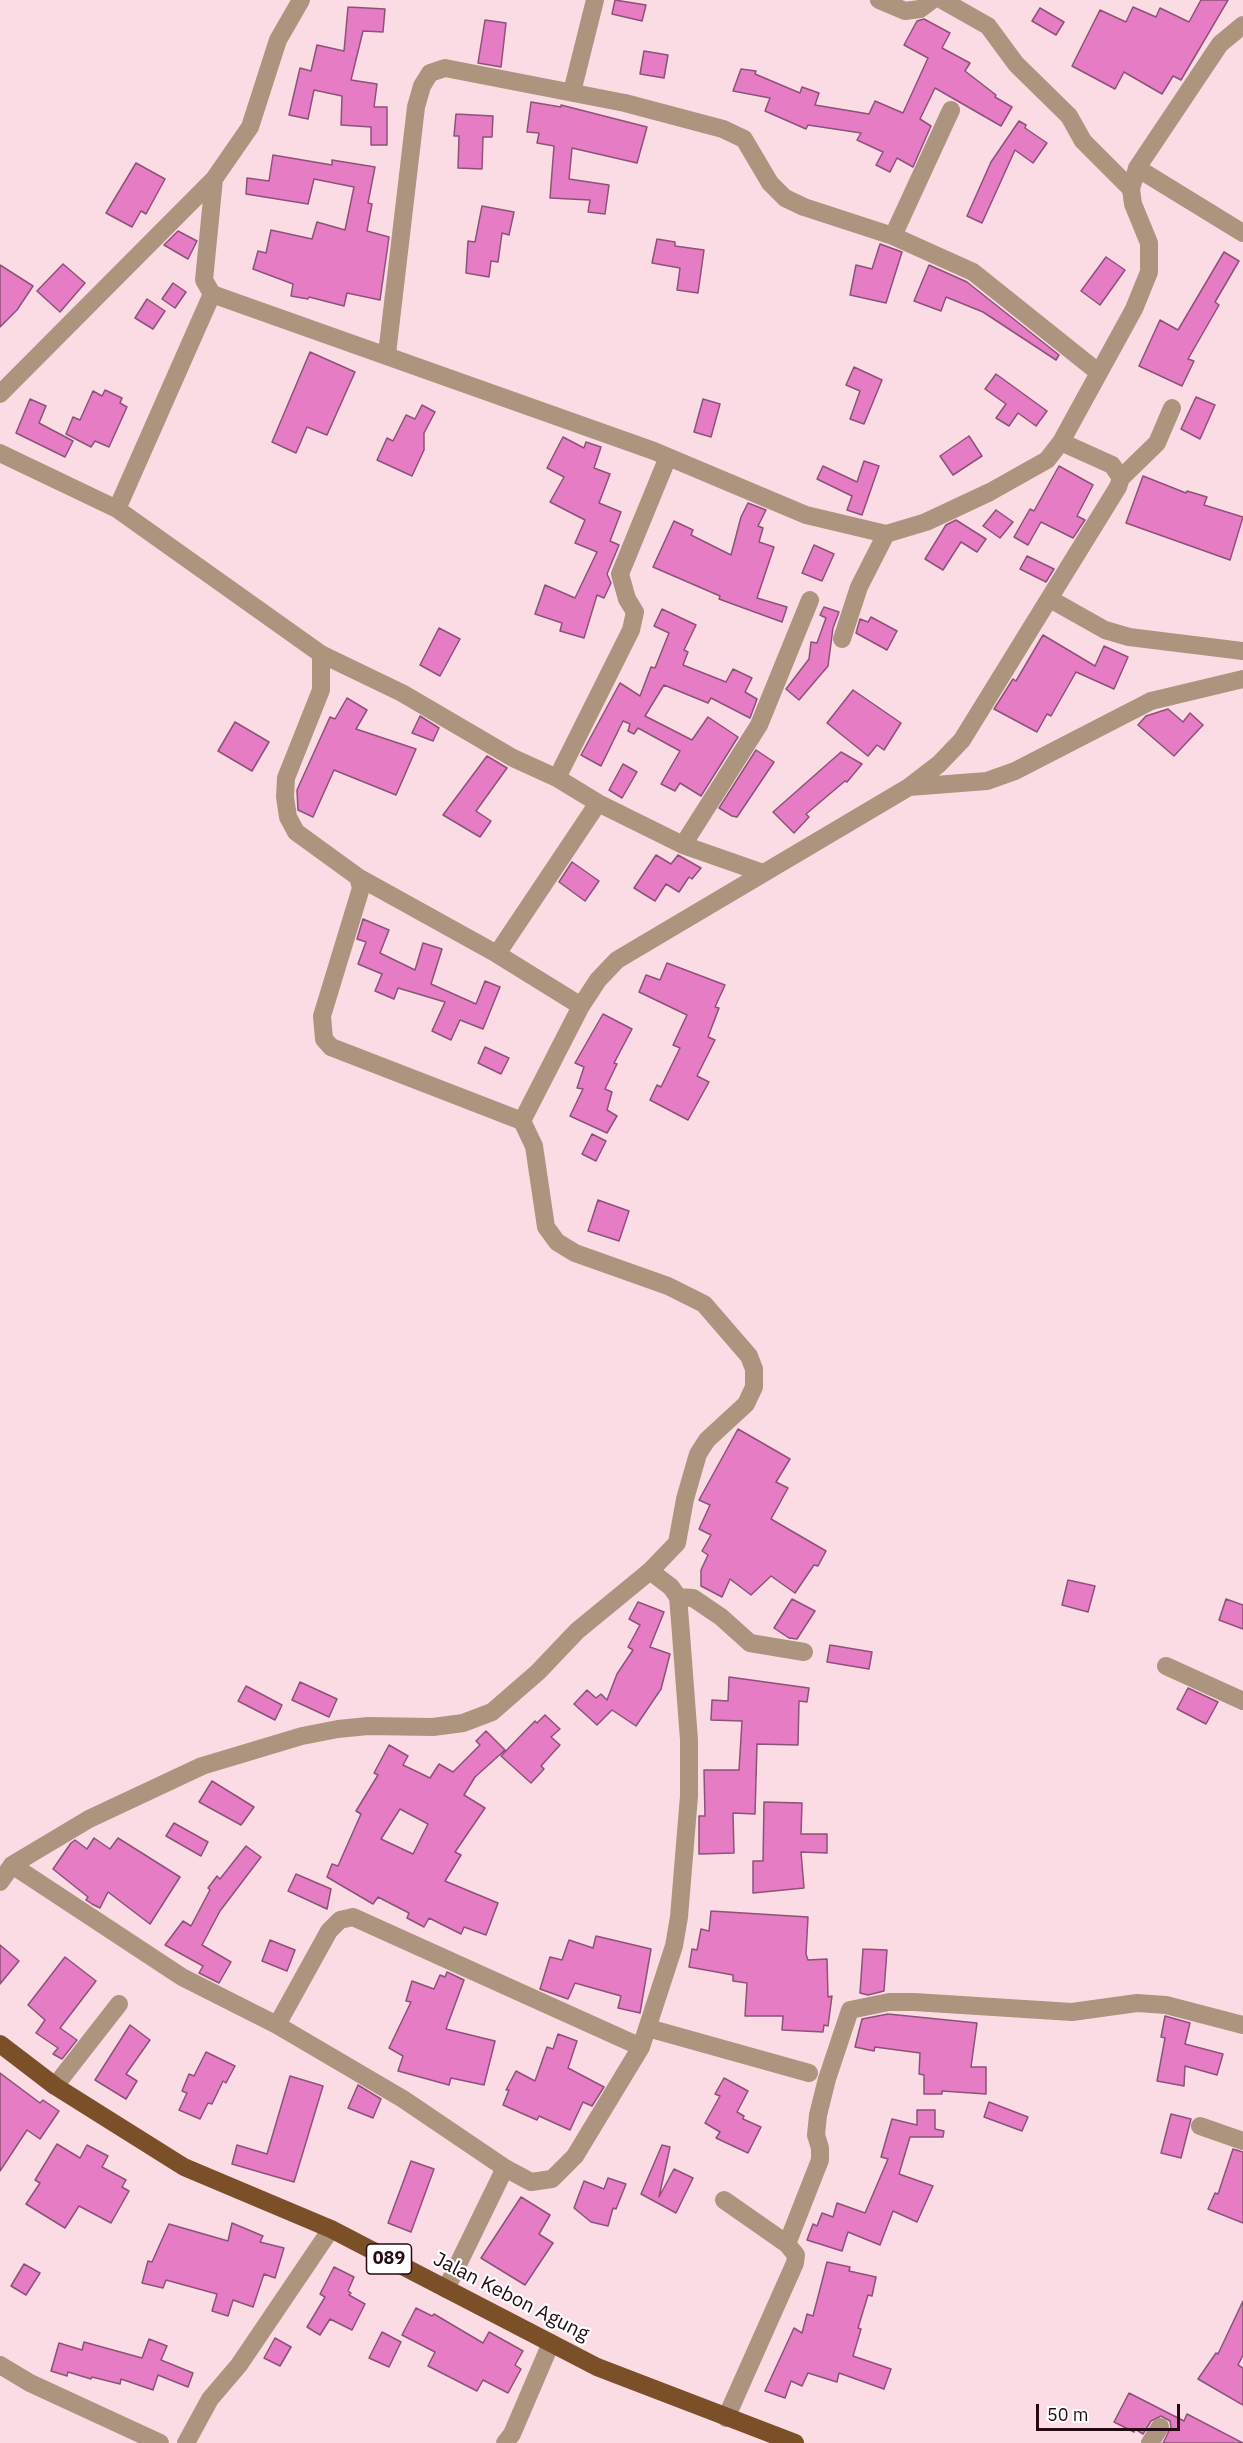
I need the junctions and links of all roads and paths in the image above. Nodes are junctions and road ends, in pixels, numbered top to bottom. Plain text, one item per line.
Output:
1 (301, 0) edge
2 (595, 0) edge
3 (879, 0) edge
4 (932, 0) edge
5 (942, 0) edge
6 (1243, 25) edge
7 (572, 92) junction
8 (951, 110) dead end
9 (1137, 168) junction
10 (214, 179) junction
11 (1131, 189) junction
12 (1243, 232) edge
13 (893, 236) junction
14 (212, 294) junction
15 (387, 354) junction
16 (1098, 372) junction
17 (0, 394) edge
18 (1172, 408) dead end
19 (1061, 442) junction
20 (0, 453) edge
21 (668, 457) junction
22 (1121, 478) junction
23 (117, 509) junction
24 (886, 534) junction
25 (1050, 599) junction
26 (810, 600) dead end
27 (842, 639) dead end
28 (1243, 651) edge
29 (321, 654) junction
30 (1243, 679) edge
31 (557, 778) junction
32 (909, 787) junction
33 (598, 803) junction
34 (683, 845) junction
35 (763, 873) junction
36 (358, 877) junction
37 (497, 954) junction
38 (582, 1006) junction
39 (522, 1121) junction
40 (650, 1571) junction
41 (678, 1597) junction
42 (804, 1652) dead end
43 (1166, 1666) dead end
44 (1243, 1701) edge
45 (12, 1865) junction
46 (0, 1882) edge
47 (119, 2004) dead end
48 (277, 2025) junction
49 (1243, 2025) edge
50 (648, 2028) junction
51 (0, 2044) edge
52 (641, 2047) junction
53 (809, 2073) dead end
54 (55, 2086) junction
55 (1200, 2126) dead end
56 (1243, 2141) edge
57 (505, 2168) junction
58 (724, 2200) dead end
59 (331, 2229) junction
60 (787, 2244) junction
61 (446, 2289) junction
62 (551, 2343) junction
63 (0, 2365) edge
64 (726, 2418) junction
65 (1160, 2427) dead end
66 (160, 2443) edge
67 (186, 2443) edge
68 (505, 2443) edge
69 (795, 2443) edge
70 (1150, 2443) edge

1 - 10 street
2 - 7 street
3 - 4 street
5 - 11 street
6 - 9 street
7 - 13 street
7 - 15 street
8 - 13 street
9 - 11 street
9 - 12 street
10 - 14 street
10 - 17 street
11 - 16 street
13 - 16 street
14 - 15 street
14 - 23 street
15 - 21 street
16 - 19 street
18 - 22 street
19 - 22 street
19 - 24 street
20 - 23 street
21 - 24 street
21 - 31 street
22 - 25 street
23 - 29 street
24 - 27 street
25 - 28 street
25 - 32 street
26 - 34 street
29 - 31 street
29 - 36 street
30 - 32 street
31 - 33 street
32 - 35 street
33 - 34 street
33 - 37 street
34 - 35 street
35 - 38 street
36 - 37 street
36 - 39 street
37 - 38 street
38 - 39 street
39 - 40 street
40 - 41 street
40 - 45 street
41 - 42 street
41 - 50 street
43 - 44 street
45 - 46 street
45 - 48 street
47 - 54 street
48 - 52 street
48 - 57 street
49 - 60 street
50 - 52 street
50 - 53 street
51 - 54 main road, Jalan Kebon Agung / 089
52 - 57 street
54 - 59 main road, Jalan Kebon Agung / 089
55 - 56 street
57 - 61 street
58 - 60 street
59 - 61 main road, Jalan Kebon Agung / 089
59 - 67 street
60 - 64 street
61 - 62 main road, Jalan Kebon Agung / 089
62 - 64 main road, Jalan Kebon Agung / 089
62 - 68 street
63 - 66 street
64 - 69 main road, Jalan Kebon Agung / 089
65 - 70 street

